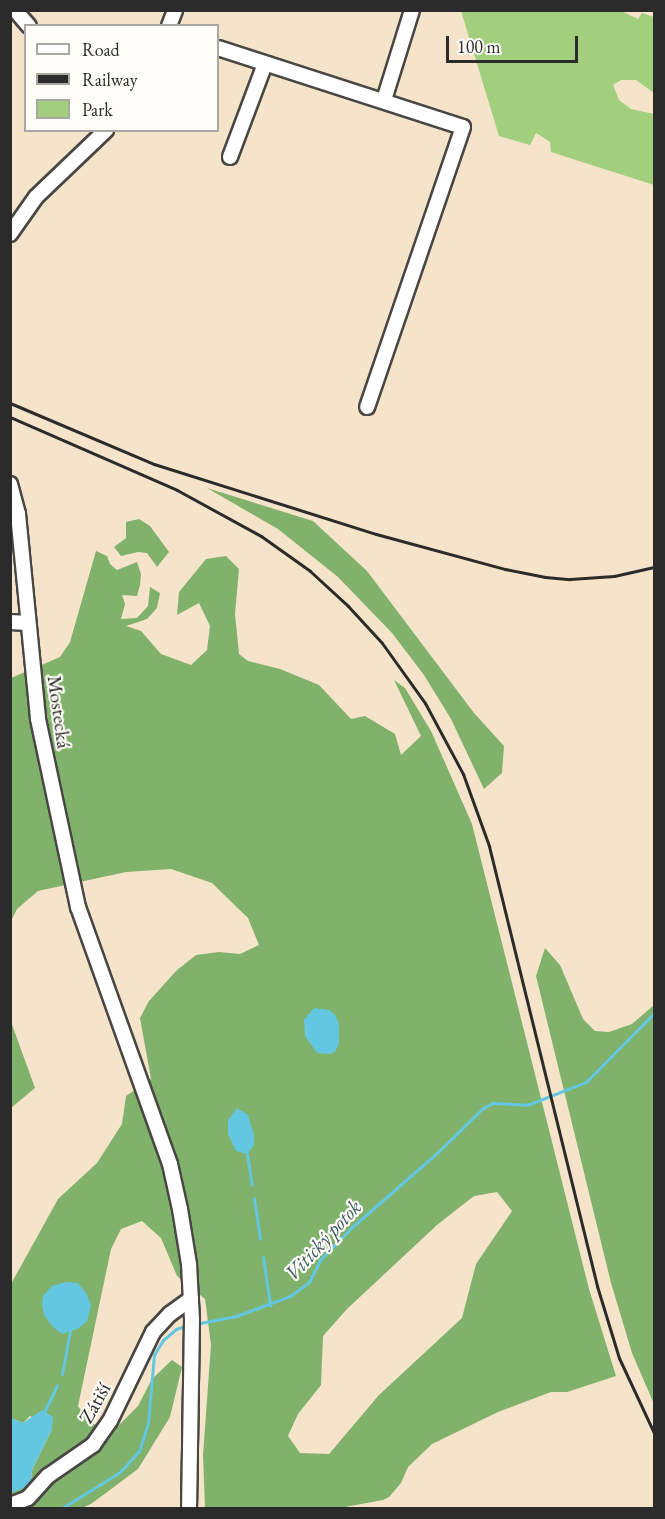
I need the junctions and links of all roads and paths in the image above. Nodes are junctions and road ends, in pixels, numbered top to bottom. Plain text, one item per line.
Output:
1 (15, 10) edge
2 (412, 10) edge
3 (27, 24) edge
4 (219, 48) edge
5 (265, 64) junction
6 (384, 100) junction
7 (104, 132) edge
8 (230, 157) dead end
9 (10, 234) edge
10 (367, 407) dead end
11 (11, 489) edge
12 (10, 622) edge
13 (28, 623) junction
14 (191, 1299) junction
15 (10, 1505) edge
16 (189, 1509) edge

1 - 3 street
2 - 6 street
4 - 5 street
5 - 6 street
5 - 8 street
6 - 10 street
7 - 9 street
11 - 13 street, Mostecká
12 - 13 street
13 - 14 street, Mostecká
14 - 15 street, Zátiší
14 - 16 street, Mostecká

